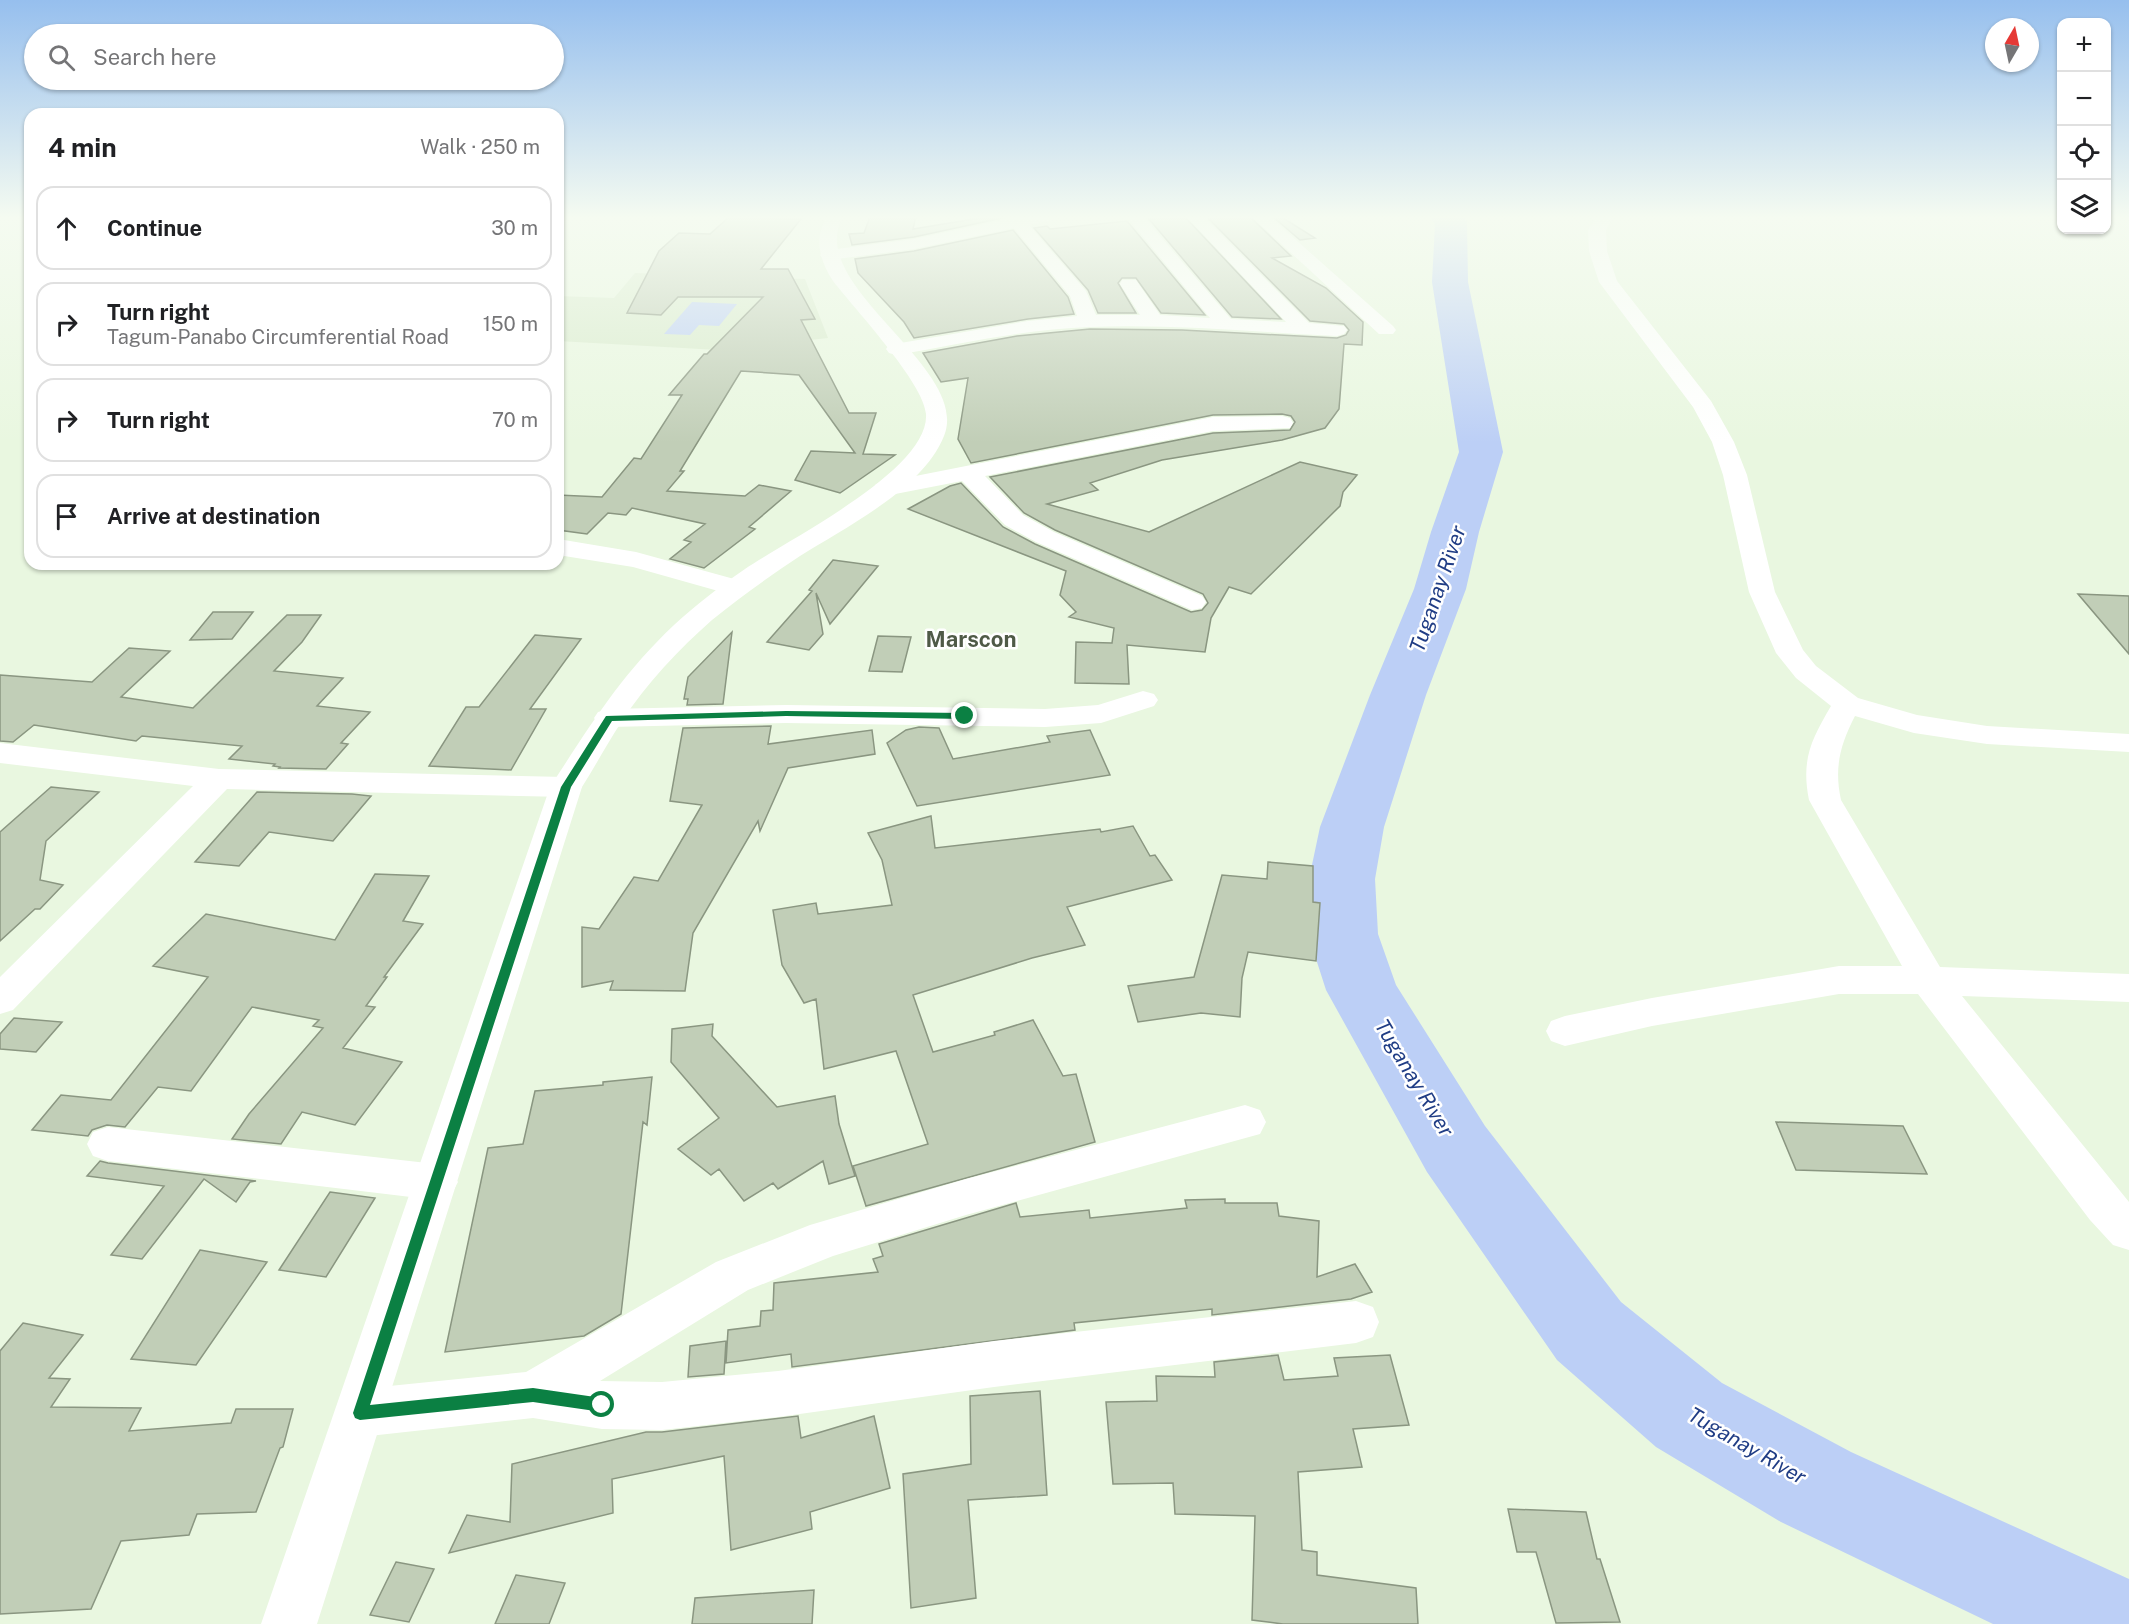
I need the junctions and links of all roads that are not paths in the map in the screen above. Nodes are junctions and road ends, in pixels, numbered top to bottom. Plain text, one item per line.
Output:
1 (851, 292) edge
2 (1076, 292) edge
3 (1134, 292) edge
4 (1199, 292) edge
5 (1268, 292) edge
6 (1345, 292) edge
7 (1615, 292) edge
8 (1089, 321) junction
9 (1154, 321) junction
10 (1225, 324) junction
11 (1302, 327) junction
12 (1337, 330) dead end
13 (1386, 330) dead end
14 (896, 349) junction
15 (1282, 423) dead end
16 (968, 473) junction
17 (885, 489) junction
18 (564, 548) edge
19 (736, 588) junction
20 (1192, 602) dead end
21 (1143, 700) dead end
22 (1847, 704) junction
23 (609, 718) junction
24 (2129, 743) edge
25 (0, 753) edge
26 (219, 779) junction
27 (566, 787) junction
28 (1929, 981) junction
29 (2129, 988) edge
30 (0, 1000) edge
31 (1564, 1031) dead end
32 (1245, 1122) dead end
33 (108, 1144) dead end
34 (436, 1182) junction
35 (2129, 1231) edge
36 (1356, 1322) dead end
37 (533, 1395) junction
38 (360, 1413) junction
39 (289, 1624) edge

1 - 14 street
2 - 8 street
3 - 9 street
4 - 10 street
5 - 11 street
6 - 13 street
7 - 22 street
8 - 9 street
8 - 14 street
9 - 10 street
10 - 11 street
11 - 12 street
14 - 17 street
15 - 16 street
16 - 17 street
16 - 20 street
17 - 19 street
18 - 19 street
19 - 23 street
21 - 23 street
22 - 24 street
22 - 28 street
23 - 27 street
25 - 26 street
26 - 27 street
26 - 30 street
27 - 34 street
28 - 29 street
28 - 31 street
28 - 35 street
32 - 37 street
33 - 34 street
34 - 38 street
36 - 37 street
37 - 38 street
38 - 39 street

